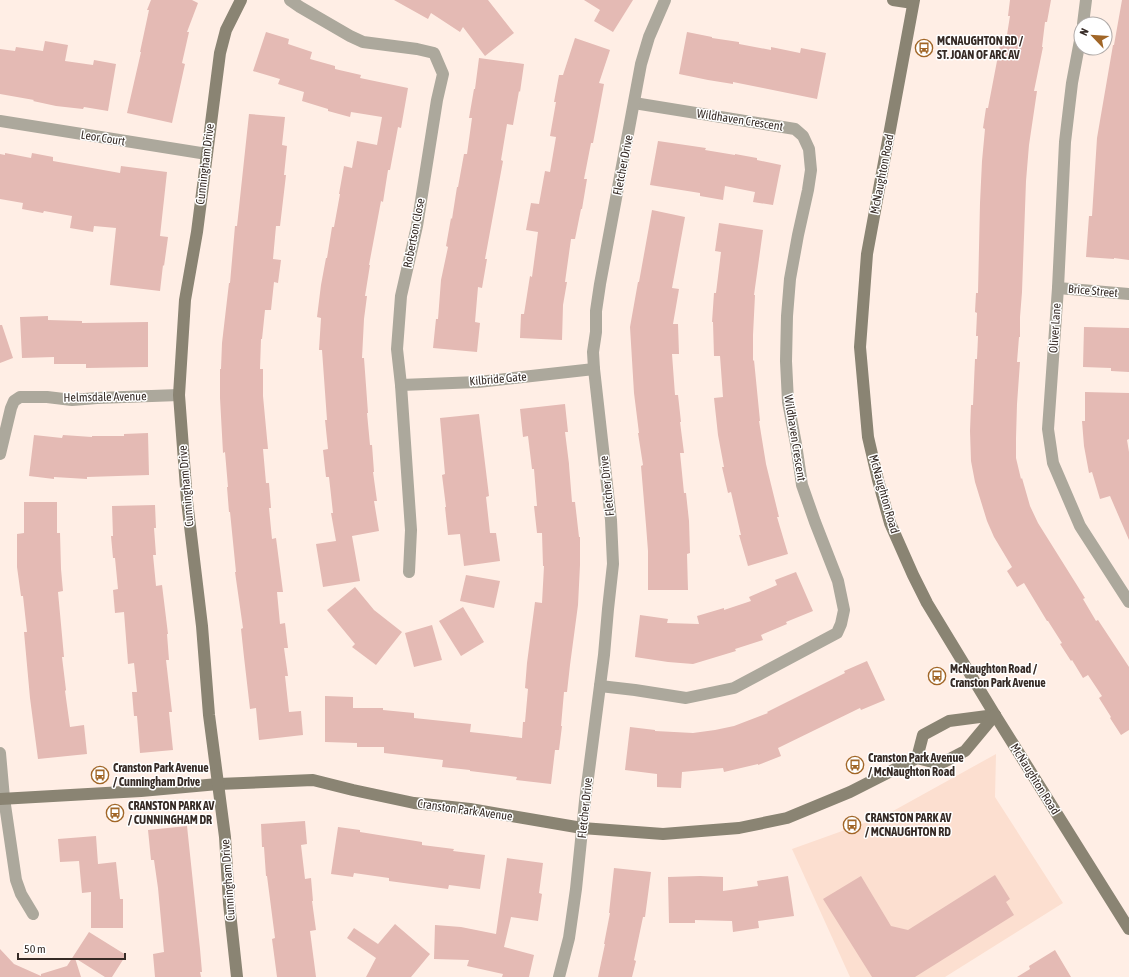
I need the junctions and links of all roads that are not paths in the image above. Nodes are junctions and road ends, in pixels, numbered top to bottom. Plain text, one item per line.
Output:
1 (241, 0) edge
2 (290, 0) edge
3 (665, 0) edge
4 (893, 0) edge
5 (1086, 0) edge
6 (913, 1) edge
7 (1084, 16) edge
8 (1077, 56) edge
9 (634, 103) junction
10 (0, 121) edge
11 (207, 154) junction
12 (1058, 288) junction
13 (1129, 294) edge
14 (594, 369) junction
15 (401, 385) junction
16 (179, 395) junction
17 (0, 454) edge
18 (409, 572) dead end
19 (1129, 602) edge
20 (600, 686) junction
21 (994, 715) junction
22 (0, 753) edge
23 (916, 758) junction
24 (218, 784) junction
25 (2, 798) edge
26 (582, 828) junction
27 (33, 914) dead end
28 (1129, 930) edge
29 (237, 977) edge
30 (559, 977) edge

1 - 11 street, Cunningham Drive
2 - 15 street, Robertson Close
3 - 9 street, Fletcher Drive
4 - 6 street
5 - 7 street
6 - 21 street, McNaughton Road
8 - 12 street, Oliver Lane
9 - 14 street, Fletcher Drive
9 - 20 street, Wildhaven Crescent
10 - 11 street, Leor Court
11 - 16 street, Cunningham Drive
12 - 13 street, Brice Street
12 - 19 street, Oliver Lane
14 - 15 street, Kilbride Gate
14 - 20 street, Fletcher Drive
15 - 18 street, Robertson Close
16 - 17 street, Helmsdale Avenue
16 - 24 street, Cunningham Drive
20 - 26 street, Fletcher Drive
21 - 23 street
21 - 23 street
21 - 28 street, McNaughton Road
22 - 25 street
23 - 26 street, Cranston Park Avenue
24 - 25 street, Cranston Park Avenue
24 - 26 street, Cranston Park Avenue
24 - 29 street, Cunningham Drive
25 - 27 street
26 - 30 street, Fletcher Drive

